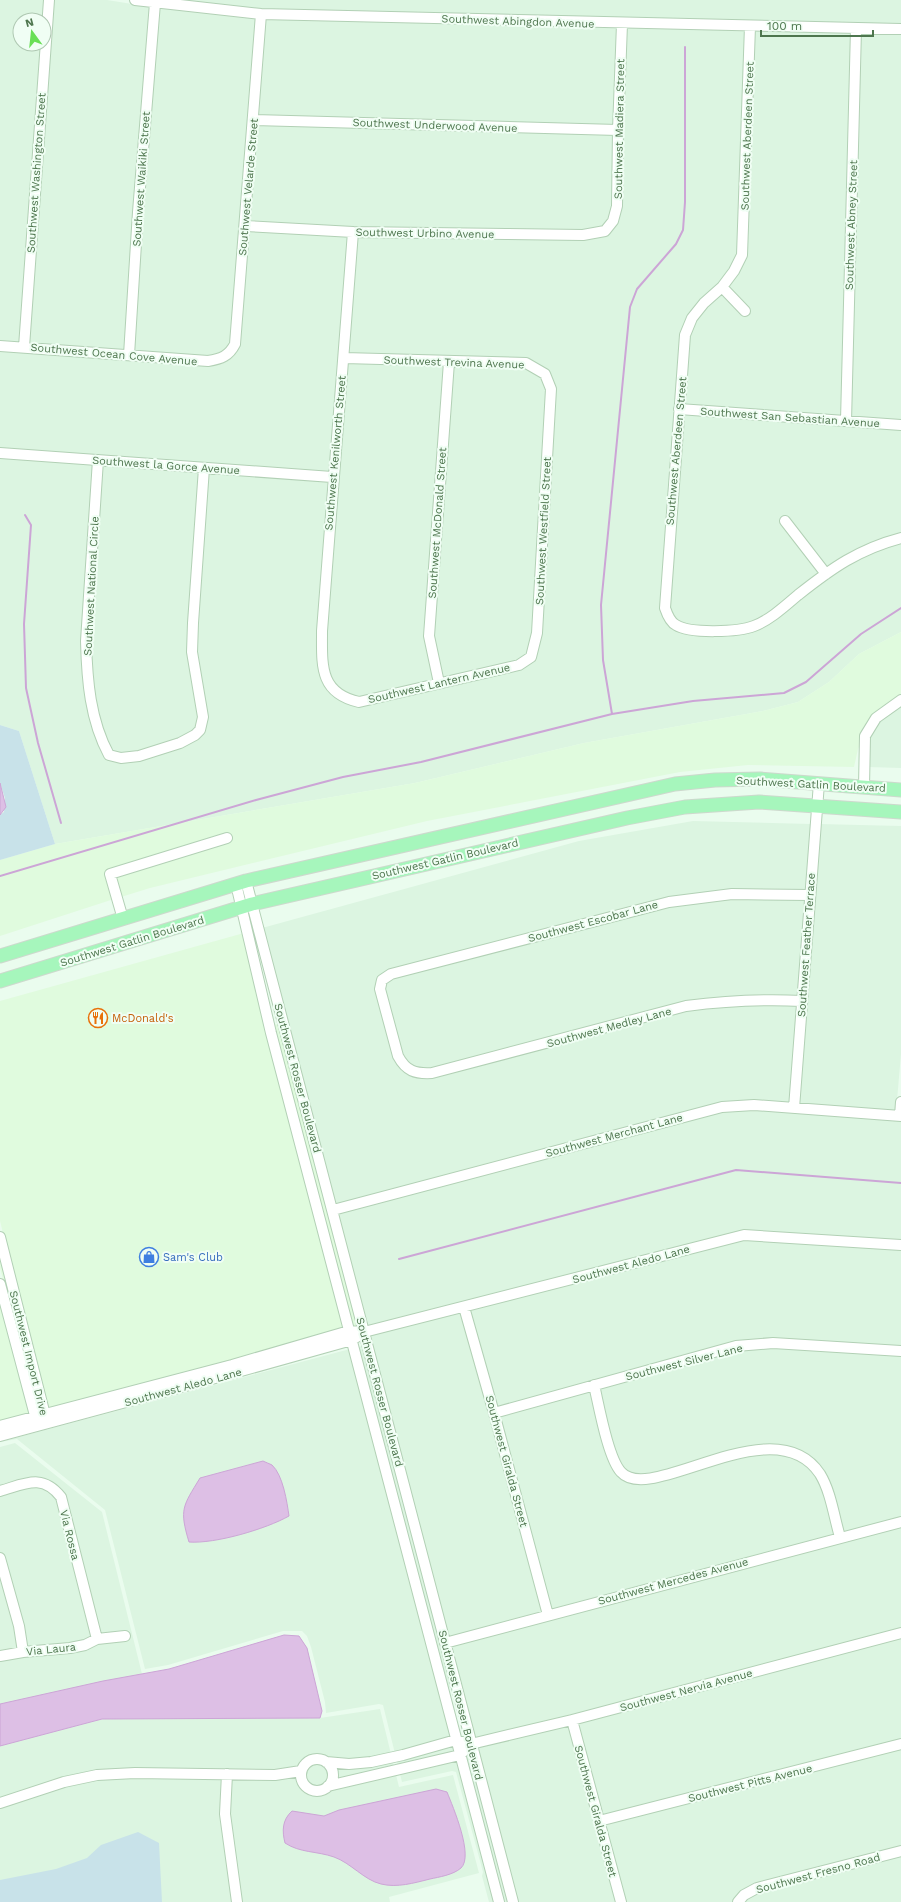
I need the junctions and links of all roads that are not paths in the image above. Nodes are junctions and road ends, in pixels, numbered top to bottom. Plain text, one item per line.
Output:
1 (49, 0) edge
2 (135, 0) edge
3 (155, 3) junction
4 (261, 14) junction
5 (622, 24) junction
6 (750, 26) junction
7 (856, 29) junction
8 (901, 29) edge
9 (253, 120) junction
10 (618, 130) junction
11 (245, 226) junction
12 (605, 231) joint
13 (353, 232) junction
14 (722, 287) junction
15 (745, 310) dead end
16 (0, 346) edge
17 (24, 347) junction
18 (129, 355) junction
19 (226, 356) joint
20 (344, 358) junction
21 (449, 362) junction
22 (551, 389) joint
23 (680, 409) junction
24 (846, 421) junction
25 (901, 425) edge
26 (0, 453) edge
27 (98, 460) junction
28 (204, 468) junction
29 (332, 477) junction
30 (785, 521) dead end
31 (901, 538) edge
32 (826, 574) junction
33 (519, 665) joint
34 (325, 674) joint
35 (439, 683) junction
36 (901, 700) edge
37 (819, 783) junction
38 (864, 787) junction
39 (901, 790) edge
40 (817, 806) junction
41 (901, 812) edge
42 (227, 838) dead end
43 (241, 883) junction
44 (810, 895) junction
45 (247, 906) junction
46 (123, 918) junction
47 (0, 956) edge
48 (0, 981) edge
49 (802, 1001) junction
50 (418, 1074) joint
51 (901, 1102) edge
52 (794, 1108) junction
53 (900, 1116) edge
54 (333, 1210) junction
55 (0, 1237) edge
56 (901, 1245) edge
57 (0, 1284) edge
58 (464, 1307) junction
59 (364, 1332) junction
60 (351, 1335) junction
61 (901, 1351) edge
62 (594, 1385) junction
63 (494, 1412) junction
64 (41, 1420) junction
65 (0, 1426) edge
66 (0, 1436) edge
67 (0, 1491) edge
68 (901, 1522) edge
69 (840, 1537) junction
70 (1, 1564) edge
71 (548, 1614) junction
72 (901, 1633) edge
73 (125, 1636) dead end
74 (97, 1639) junction
75 (445, 1643) junction
76 (23, 1652) junction
77 (0, 1656) edge
78 (572, 1720) junction
79 (456, 1740) junction
80 (471, 1744) junction
81 (901, 1744) edge
82 (460, 1755) junction
83 (326, 1762) junction
84 (227, 1774) junction
85 (302, 1776) junction
86 (328, 1786) junction
87 (0, 1803) edge
88 (599, 1821) junction
89 (901, 1851) edge
90 (236, 1902) edge
91 (499, 1902) edge
92 (513, 1902) edge
93 (621, 1902) edge
94 (738, 1902) edge

1 - 17 street, Southwest Washington Street
2 - 3 street, Southwest Abingdon Avenue
3 - 4 street, Southwest Abingdon Avenue
3 - 18 street, Southwest Waikiki Street
4 - 5 street, Southwest Abingdon Avenue
4 - 9 street, Southwest Velarde Street
5 - 6 street, Southwest Abingdon Avenue
5 - 10 street, Southwest Madiera Street
6 - 7 street, Southwest Abingdon Avenue
6 - 14 street, Southwest Aberdeen Street
7 - 8 street, Southwest Abingdon Avenue
7 - 24 street, Southwest Abney Street
9 - 10 street, Southwest Underwood Avenue
9 - 11 street, Southwest Velarde Street
10 - 12 street, Southwest Madiera Street
11 - 13 street, Southwest Urbino Avenue
11 - 19 street, Southwest Velarde Street
12 - 13 street, Southwest Urbino Avenue
13 - 20 street, Southwest Kenilworth Street
14 - 15 street
14 - 23 street, Southwest Aberdeen Street
16 - 17 street, Southwest Ocean Cove Avenue
17 - 18 street, Southwest Ocean Cove Avenue
18 - 19 street, Southwest Ocean Cove Avenue
20 - 21 street, Southwest Trevina Avenue
20 - 29 street, Southwest Kenilworth Street
21 - 22 street, Southwest Trevina Avenue
21 - 35 street, Southwest McDonald Street
22 - 33 street, Southwest Westfield Street
23 - 24 street, Southwest San Sebastian Avenue
23 - 32 street, Southwest Aberdeen Street
24 - 25 street, Southwest San Sebastian Avenue
26 - 27 street, Southwest la Gorce Avenue
27 - 28 street, Southwest la Gorce Avenue
27 - 28 street, Southwest National Circle
28 - 29 street, Southwest la Gorce Avenue
29 - 34 street, Southwest Kenilworth Street
30 - 32 street
31 - 32 street
33 - 35 street, Southwest Lantern Avenue
34 - 35 street, Southwest Lantern Avenue
36 - 38 street
37 - 38 main road, Southwest Gatlin Boulevard
37 - 40 street, Southwest Feather Terrace
37 - 43 main road, Southwest Gatlin Boulevard
38 - 39 main road, Southwest Gatlin Boulevard
40 - 41 main road, Southwest Gatlin Boulevard
40 - 44 street, Southwest Feather Terrace
40 - 45 main road, Southwest Gatlin Boulevard
42 - 46 street
43 - 45 street, Southwest Rosser Boulevard
43 - 46 main road, Southwest Gatlin Boulevard
44 - 49 street, Southwest Feather Terrace
44 - 50 street, Southwest Escobar Lane
45 - 48 main road, Southwest Gatlin Boulevard
45 - 54 street, Southwest Rosser Boulevard
45 - 60 street, Southwest Rosser Boulevard
46 - 47 main road, Southwest Gatlin Boulevard
49 - 50 street, Southwest Medley Lane
49 - 52 street, Southwest Feather Terrace
51 - 53 street
52 - 53 street, Southwest Merchant Lane
52 - 54 street, Southwest Merchant Lane
54 - 59 street, Southwest Rosser Boulevard
55 - 64 street, Southwest Import Drive
56 - 58 street, Southwest Aledo Lane
57 - 64 street, Southwest Import Drive
58 - 59 street, Southwest Aledo Lane
58 - 63 street, Southwest Giralda Street
59 - 60 street, Southwest Aledo Lane
59 - 75 street, Southwest Rosser Boulevard
60 - 64 street, Southwest Aledo Lane
60 - 79 street, Southwest Rosser Boulevard
61 - 62 street, Southwest Silver Lane
62 - 63 street, Southwest Silver Lane
62 - 69 street
63 - 71 street, Southwest Giralda Street
64 - 65 street, Southwest Aledo Lane
64 - 66 street, Southwest Aledo Lane
67 - 74 street, Via Rossa
68 - 69 street, Southwest Mercedes Avenue
69 - 71 street, Southwest Mercedes Avenue
70 - 76 street
71 - 75 street, Southwest Mercedes Avenue
72 - 78 street, Southwest Nervia Avenue
73 - 74 street, Via Laura
74 - 76 street, Via Laura
75 - 80 street, Southwest Rosser Boulevard
76 - 77 street, Via Laura
78 - 80 street, Southwest Nervia Avenue
78 - 88 street, Southwest Giralda Street
79 - 80 street
79 - 82 street, Southwest Rosser Boulevard
79 - 83 street
80 - 82 street
80 - 92 street, Southwest Rosser Boulevard
81 - 88 street, Southwest Pitts Avenue
82 - 86 street
82 - 91 street, Southwest Rosser Boulevard
83 - 85 street
83 - 86 street
84 - 85 street
84 - 87 street
84 - 90 street
85 - 86 street
88 - 93 street, Southwest Giralda Street
89 - 94 street, Southwest Fresno Road

